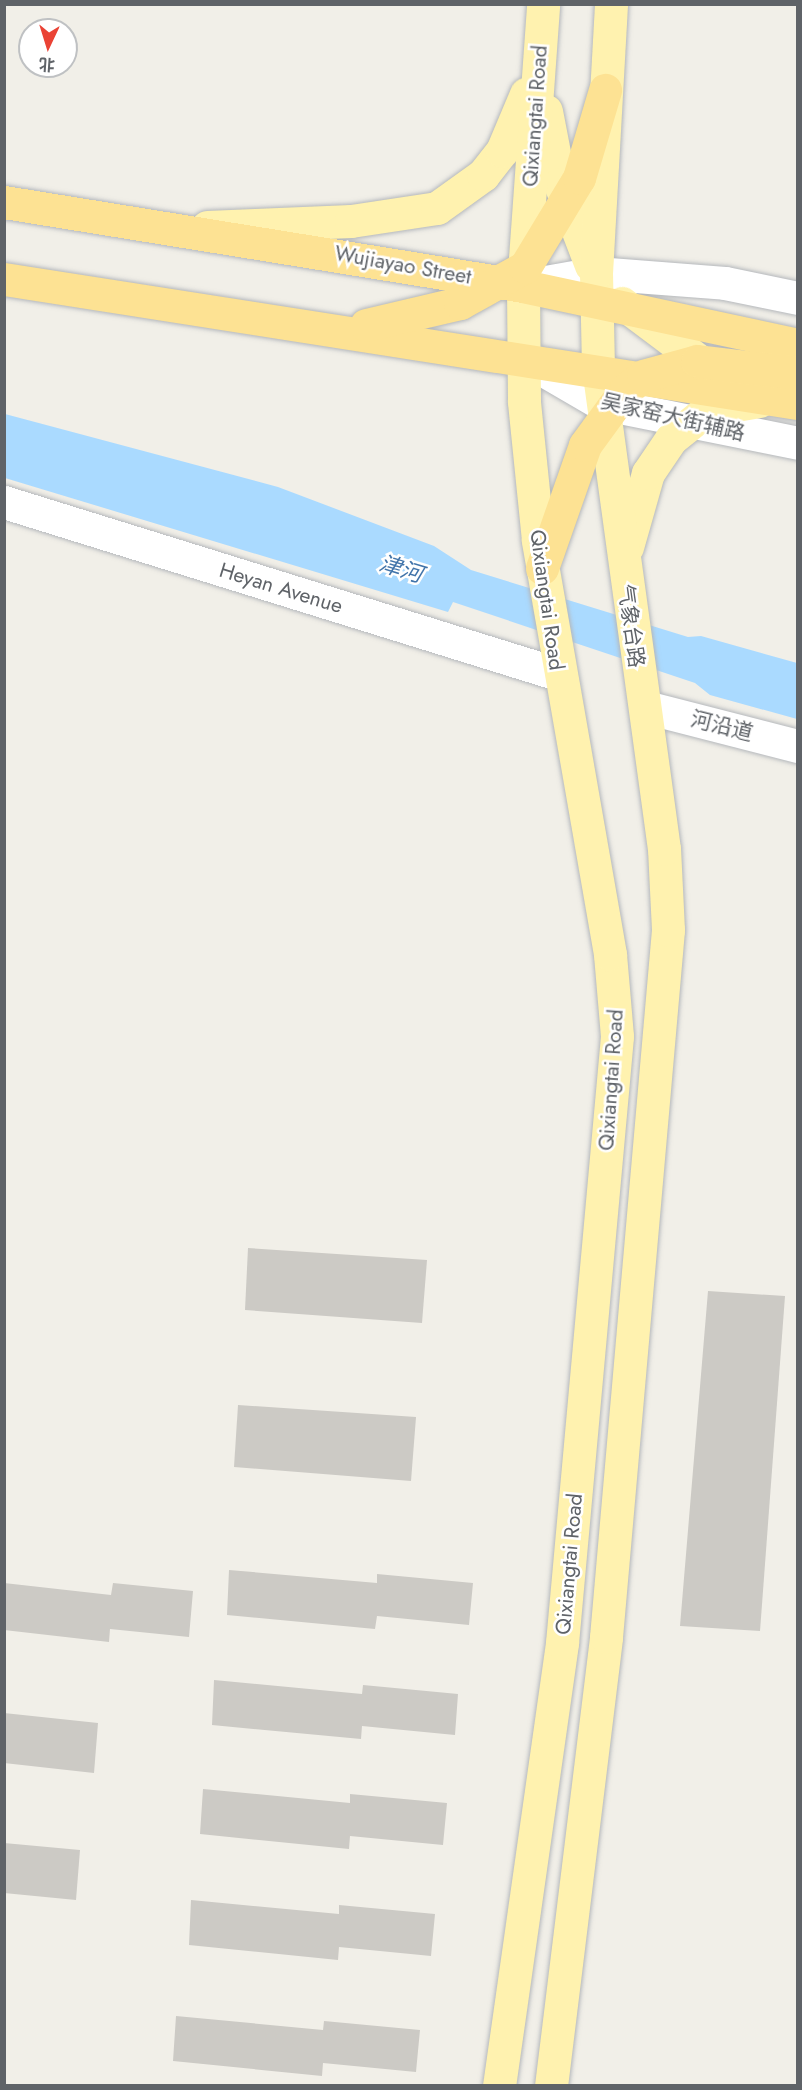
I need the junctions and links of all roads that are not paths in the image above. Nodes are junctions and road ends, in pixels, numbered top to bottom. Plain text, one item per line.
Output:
1 (543, 4) edge
2 (611, 4) edge
3 (538, 62) junction
4 (605, 90) junction
5 (4, 202) edge
6 (567, 204) junction
7 (174, 228) junction
8 (4, 279) edge
9 (517, 279) junction
10 (596, 287) junction
11 (798, 298) edge
12 (629, 310) junction
13 (325, 328) junction
14 (798, 345) edge
15 (523, 358) junction
16 (698, 361) junction
17 (598, 369) junction
18 (798, 373) edge
19 (643, 376) junction
20 (798, 403) edge
21 (605, 409) junction
22 (689, 422) junction
23 (798, 443) edge
24 (4, 502) edge
25 (542, 568) junction
26 (623, 569) junction
27 (556, 667) junction
28 (643, 694) junction
29 (798, 746) edge
30 (499, 2085) edge
31 (551, 2085) edge

1 - 3 main road, Qixiangtai Road
2 - 4 main road
3 - 6 main road
3 - 7 main road
3 - 9 main road, Qixiangtai Road
4 - 6 highway
4 - 10 main road
5 - 7 highway, Wujiayao Street
6 - 9 highway
6 - 10 main road
7 - 9 highway, Wujiayao Street
8 - 13 highway
9 - 10 highway, Wujiayao Street
9 - 13 highway
9 - 15 main road, Qixiangtai Road
10 - 11 street
10 - 12 highway, Wujiayao Street
10 - 17 main road
12 - 14 highway, Wujiayao Street
12 - 16 main road
13 - 15 highway
15 - 17 highway
15 - 21 street, 吴家窑大街辅路
15 - 25 main road, Qixiangtai Road
16 - 18 highway
16 - 19 highway
16 - 20 main road
17 - 19 highway
17 - 21 main road
19 - 20 highway
19 - 21 highway
20 - 22 main road
21 - 22 street, 吴家窑大街辅路
21 - 25 highway
21 - 26 main road
22 - 23 street, 吴家窑大街辅路
22 - 26 main road
24 - 27 street, Heyan Avenue
25 - 27 main road, Qixiangtai Road
26 - 28 main road, 气象台路
27 - 30 main road, Qixiangtai Road
28 - 29 street, 河沿道
28 - 31 main road, Qixiangtai Road

